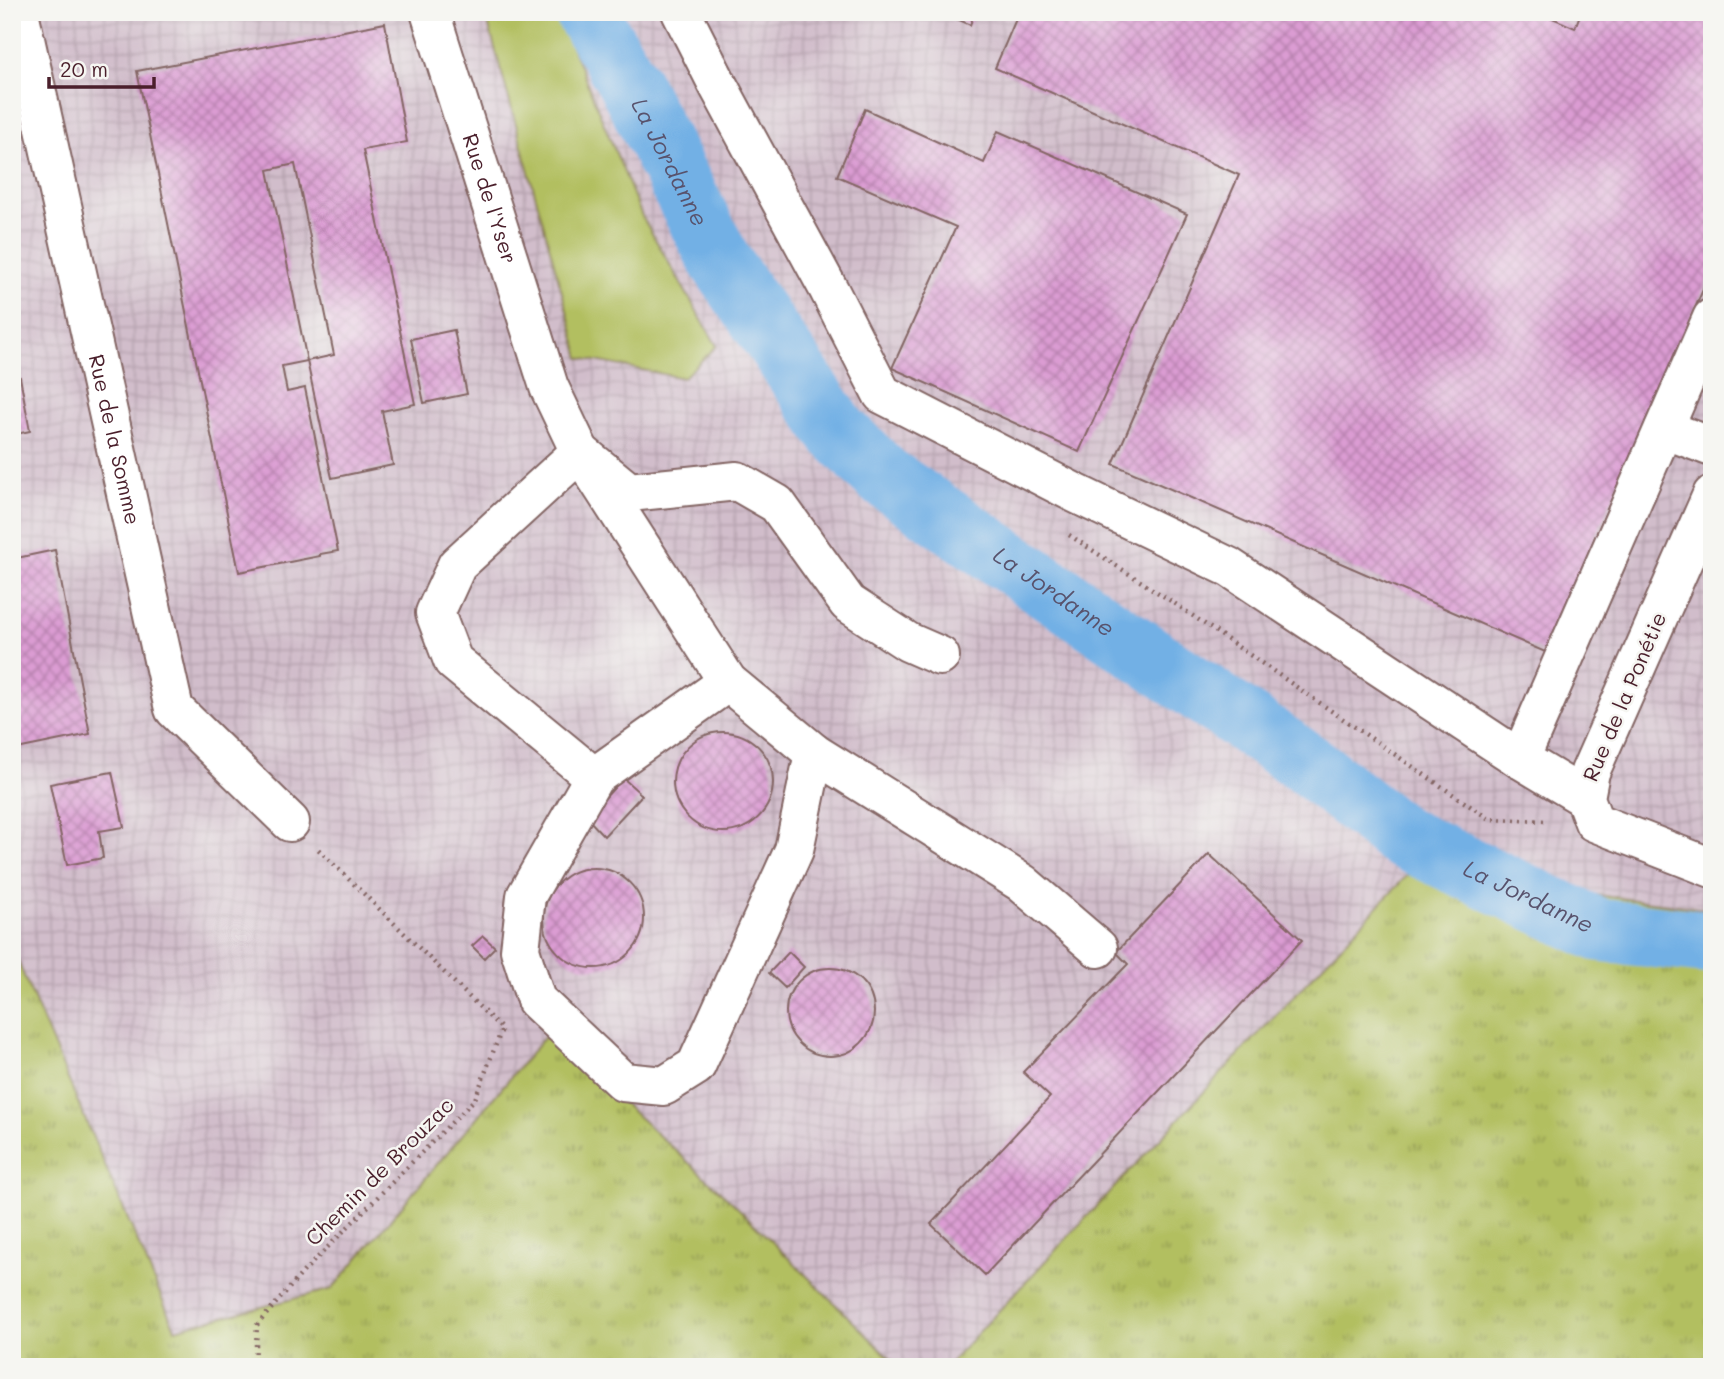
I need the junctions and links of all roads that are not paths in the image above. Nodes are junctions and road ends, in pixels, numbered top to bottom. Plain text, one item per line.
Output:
1 (19, 12) edge
2 (430, 12) edge
3 (681, 12) edge
4 (1712, 318) edge
5 (1664, 429) junction
6 (1712, 447) edge
7 (580, 452) junction
8 (1712, 495) edge
9 (940, 656) dead end
10 (728, 682) junction
11 (814, 753) junction
12 (1520, 759) junction
13 (594, 777) junction
14 (1585, 797) junction
15 (290, 821) road end
16 (1712, 868) edge
17 (1098, 948) dead end

1 - 15 street, Rue de la Somme
2 - 7 street, Rue de l'Yser
3 - 12 street
4 - 5 street
5 - 6 street
5 - 12 street
7 - 9 street
7 - 10 street, Rue de l'Yser
7 - 13 street
8 - 14 street, Rue de la Ponétie
10 - 11 street, Rue de l'Yser
10 - 13 street
11 - 13 street
11 - 17 street, Rue de l'Yser
12 - 14 street
14 - 16 street, Rue de la Ponétie

